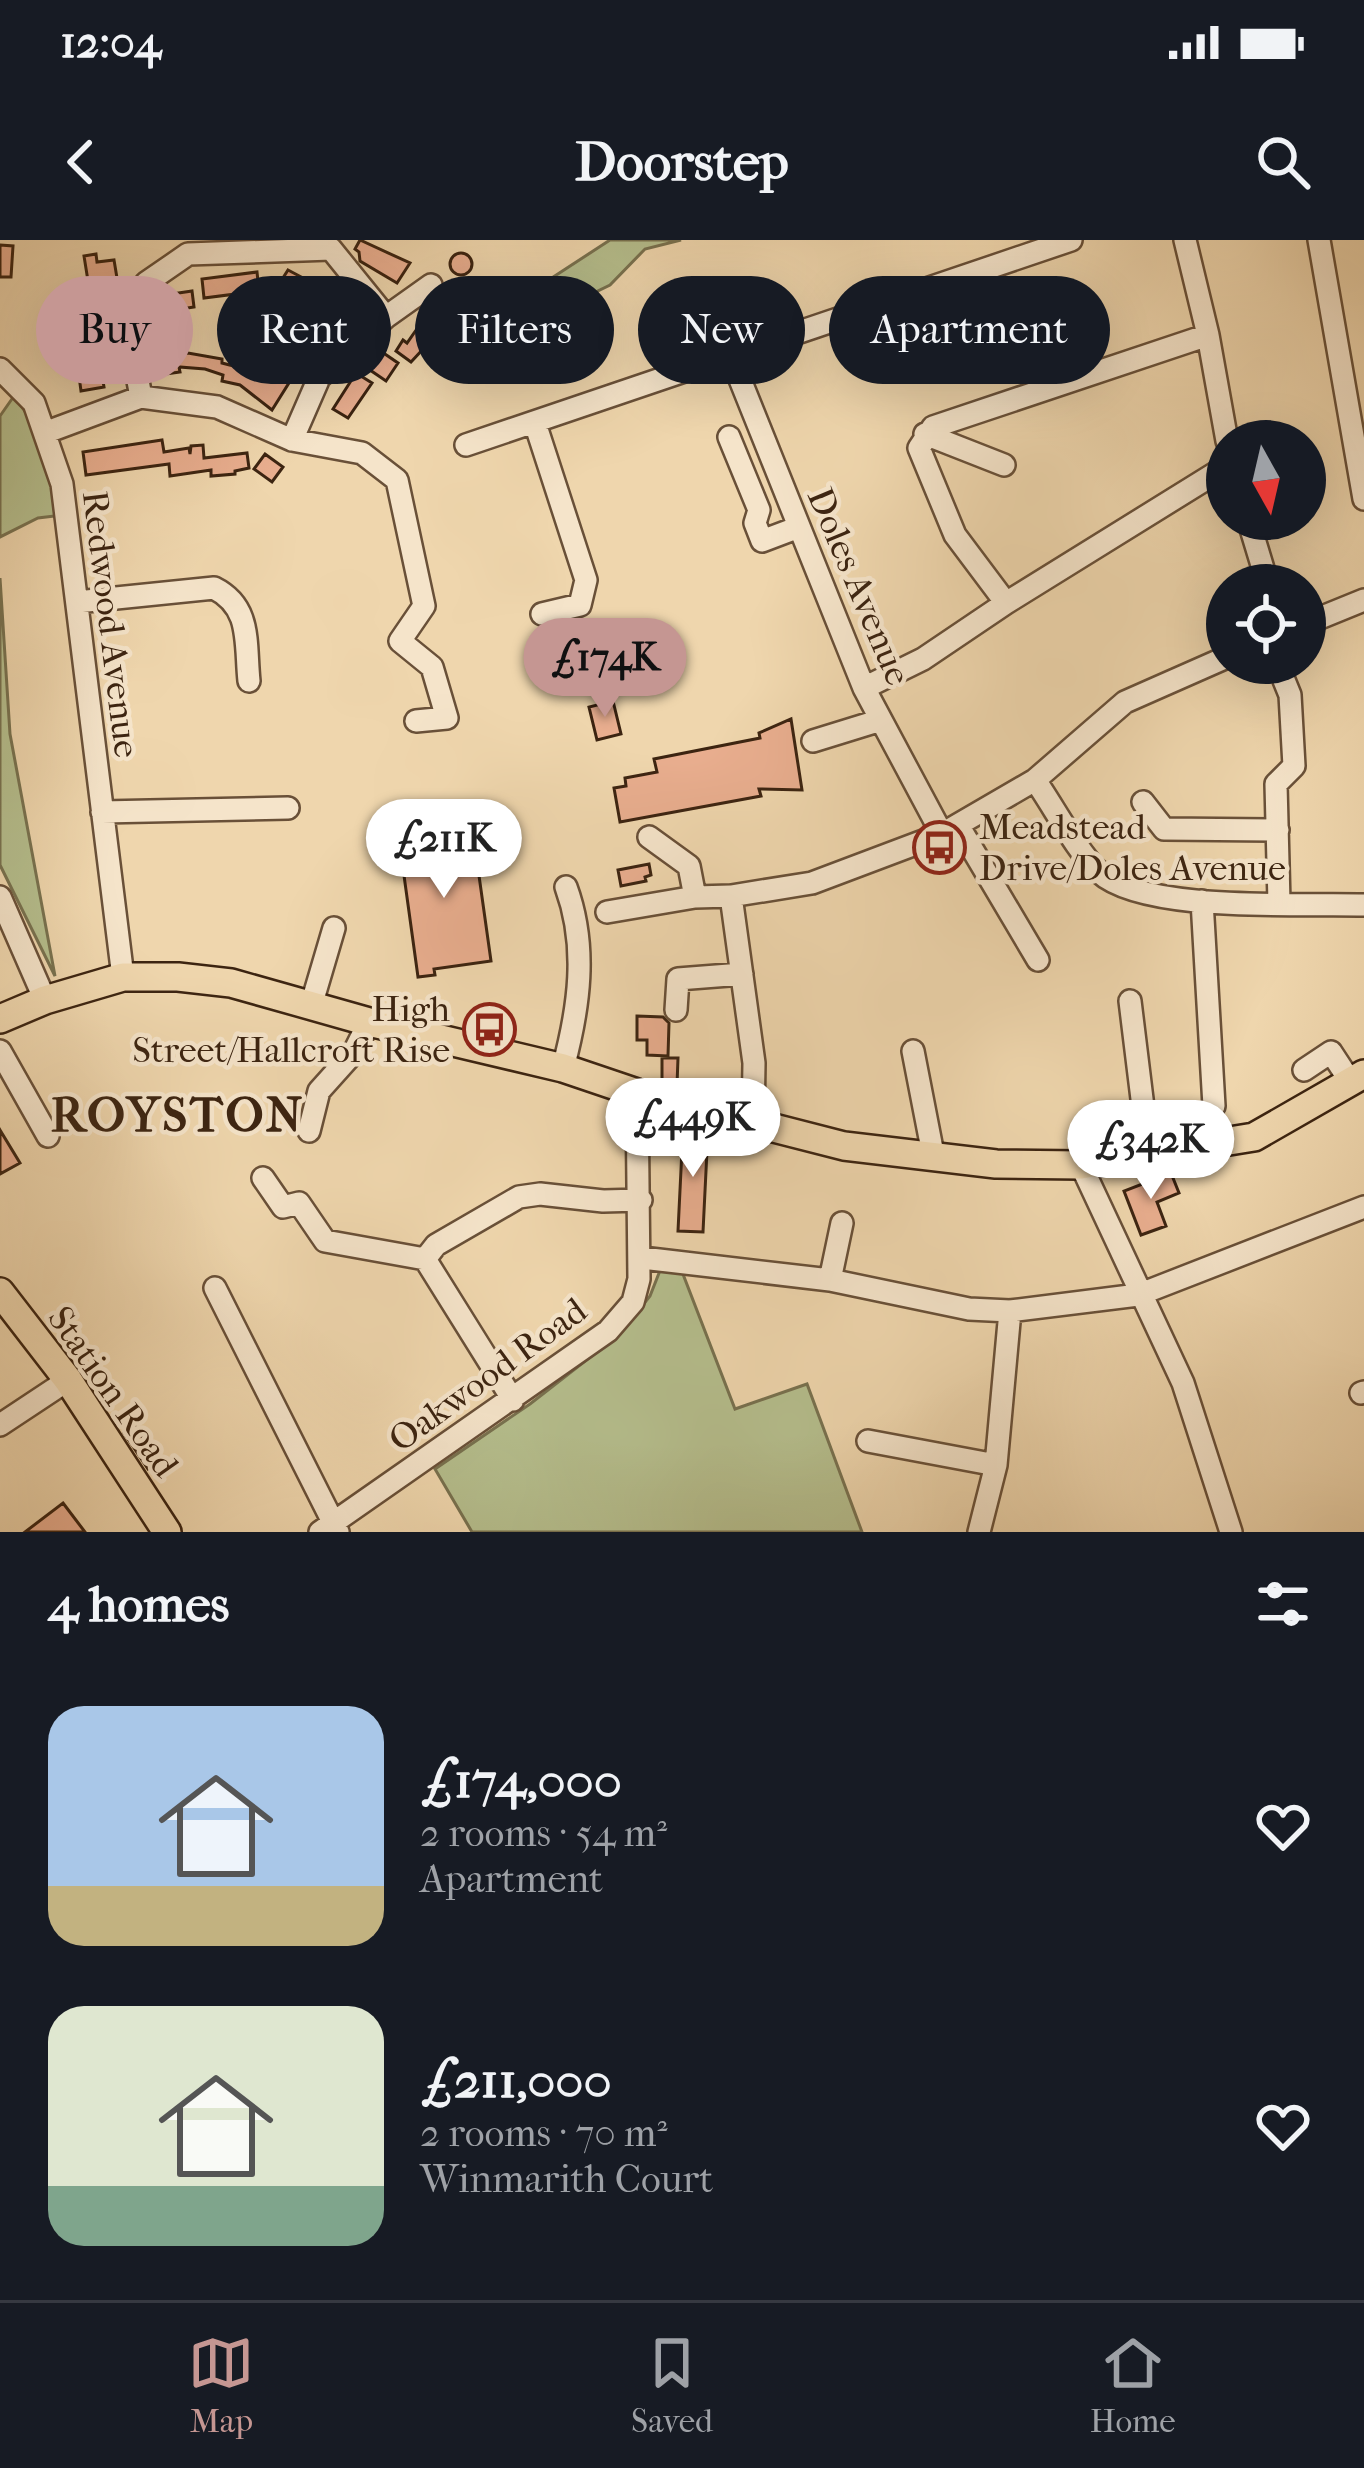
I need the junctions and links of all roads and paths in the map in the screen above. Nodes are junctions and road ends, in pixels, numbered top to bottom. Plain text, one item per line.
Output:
1 (1071, 240) edge
2 (1185, 240) edge
3 (1318, 240) edge
4 (332, 244) edge
5 (188, 247) edge
6 (1025, 247) edge
7 (356, 276) edge
8 (805, 330) edge
9 (1208, 334) junction
10 (0, 369) edge
11 (316, 384) edge
12 (647, 384) edge
13 (741, 384) edge
14 (141, 397) junction
15 (1223, 420) edge
16 (536, 422) junction
17 (47, 432) junction
18 (925, 434) junction
19 (729, 436) dead end
20 (292, 440) junction
21 (466, 446) dead end
22 (1004, 465) dead end
23 (1206, 479) edge
24 (1364, 500) edge
25 (799, 527) junction
26 (1364, 600) edge
27 (77, 602) junction
28 (1006, 603) junction
29 (542, 614) dead end
30 (1326, 615) edge
31 (1206, 666) edge
32 (250, 681) dead end
33 (1286, 684) edge
34 (864, 688) junction
35 (881, 720) junction
36 (416, 721) dead end
37 (813, 740) dead end
38 (1035, 780) junction
39 (1143, 802) dead end
40 (288, 808) dead end
41 (102, 812) junction
42 (950, 830) junction
43 (1278, 830) junction
44 (649, 838) dead end
45 (566, 887) dead end
46 (731, 896) junction
47 (0, 897) edge
48 (695, 897) junction
49 (1202, 902) junction
50 (1279, 903) junction
51 (1364, 905) edge
52 (607, 912) dead end
53 (334, 928) dead end
54 (1038, 960) dead end
55 (742, 974) junction
56 (123, 977) junction
57 (45, 1000) junction
58 (1130, 1001) dead end
59 (310, 1006) junction
60 (676, 1010) dead end
61 (0, 1019) edge
62 (369, 1022) junction
63 (0, 1051) edge
64 (913, 1051) dead end
65 (563, 1068) junction
66 (1304, 1070) dead end
67 (1357, 1077) edge
68 (637, 1093) junction
69 (1214, 1106) dead end
70 (753, 1123) junction
71 (309, 1131) dead end
72 (48, 1136) dead end
73 (1149, 1156) junction
74 (934, 1159) junction
75 (1081, 1165) junction
76 (263, 1178) dead end
77 (641, 1200) junction
78 (1364, 1208) edge
79 (842, 1223) dead end
80 (641, 1258) junction
81 (425, 1259) junction
82 (830, 1280) junction
83 (215, 1288) dead end
84 (0, 1292) edge
85 (1138, 1295) junction
86 (1010, 1312) junction
87 (68, 1380) junction
88 (513, 1400) junction
89 (0, 1425) edge
90 (868, 1441) dead end
91 (996, 1465) junction
92 (330, 1530) edge
93 (167, 1532) edge
94 (979, 1532) edge
95 (1232, 1532) edge

1 - 6 street
2 - 9 street
3 - 24 street
4 - 5 street
4 - 7 street
5 - 14 street
6 - 8 street
9 - 15 street
9 - 18 street
10 - 17 street, Redwood Avenue
11 - 20 street
12 - 16 street
13 - 25 street, Doles Avenue
14 - 17 street
14 - 20 street
16 - 21 street
16 - 29 street
17 - 27 street, Redwood Avenue
18 - 22 street
18 - 28 street
19 - 25 street
20 - 36 street
23 - 28 street
25 - 34 street, Doles Avenue
26 - 30 street
27 - 32 street
27 - 41 street, Redwood Avenue
28 - 34 street
31 - 38 street
33 - 43 street
34 - 35 street, Doles Avenue
35 - 37 street
35 - 42 street, Doles Avenue
38 - 42 street
38 - 49 street
39 - 43 street
40 - 41 street
41 - 56 street, Redwood Avenue
42 - 46 street
42 - 54 street, Doles Avenue
43 - 50 street
44 - 48 street
45 - 65 street
46 - 48 street
46 - 55 street
47 - 57 street
48 - 52 street
49 - 50 street
49 - 69 street
50 - 51 street
53 - 59 street
55 - 60 street
55 - 70 street
56 - 57 main road
56 - 59 main road
57 - 61 main road
58 - 73 street
59 - 62 main road
62 - 65 main road
62 - 71 street
63 - 72 street
64 - 74 street
65 - 68 main road
66 - 67 street
67 - 73 main road
68 - 70 main road
68 - 77 street, Oakwood Road
70 - 74 main road
73 - 75 main road
74 - 75 main road
75 - 85 street
76 - 81 street
77 - 80 street, Oakwood Road
77 - 81 street
78 - 85 street
79 - 82 street
80 - 82 street
80 - 88 street, Oakwood Road
81 - 88 street
82 - 86 street
83 - 92 street
84 - 87 main road, Station Road
85 - 86 street
85 - 95 street
86 - 91 street
87 - 89 street
87 - 93 main road, Station Road
88 - 92 street, Oakwood Road
90 - 91 street
91 - 94 street

